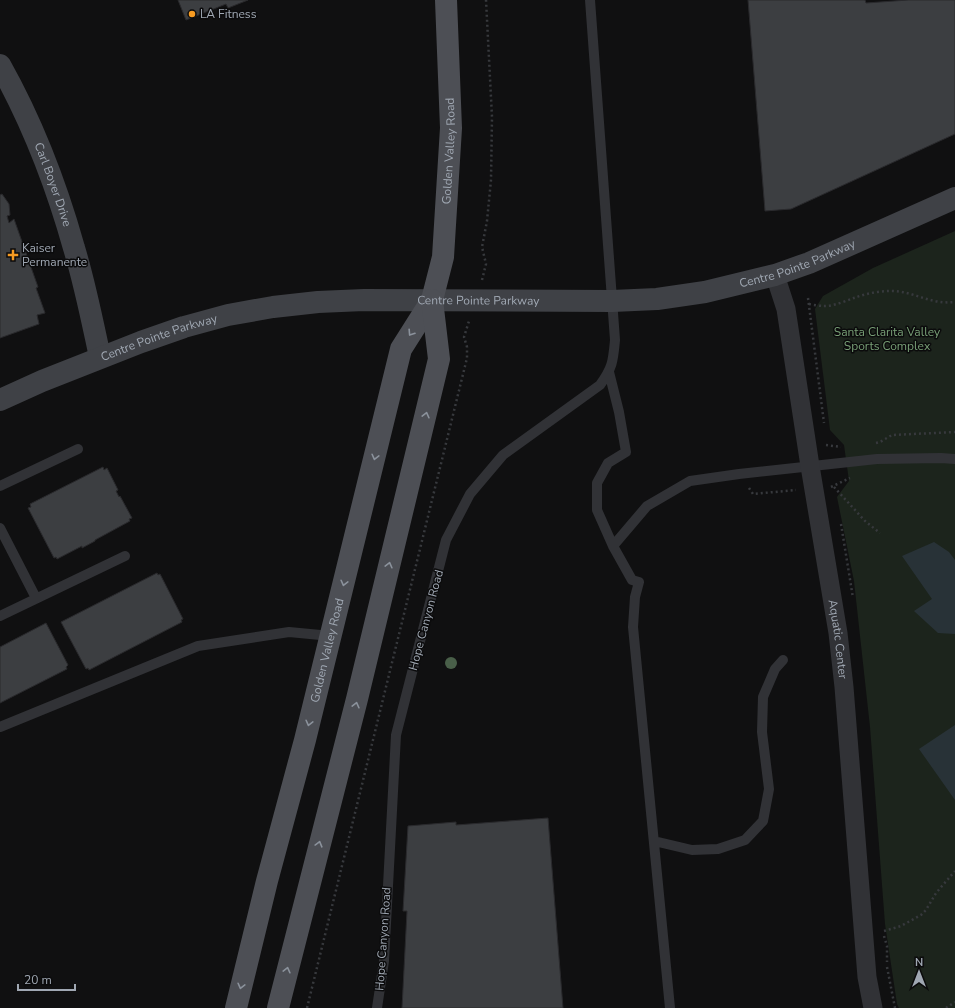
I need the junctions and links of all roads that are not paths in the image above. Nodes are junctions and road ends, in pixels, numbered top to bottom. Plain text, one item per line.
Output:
1 (446, 0) edge
2 (590, 0) edge
3 (0, 65) edge
4 (955, 198) edge
5 (775, 275) junction
6 (432, 300) junction
7 (612, 301) junction
8 (100, 357) junction
9 (610, 372) junction
10 (0, 400) edge
11 (78, 449) dead end
12 (955, 459) edge
13 (810, 466) junction
14 (0, 486) edge
15 (0, 528) edge
16 (613, 546) junction
17 (125, 556) dead end
18 (36, 598) junction
19 (0, 616) edge
20 (331, 636) junction
21 (783, 660) dead end
22 (0, 727) edge
23 (654, 841) junction
24 (236, 1008) edge
25 (278, 1008) edge
26 (377, 1008) edge
27 (670, 1008) edge
28 (873, 1008) edge

1 - 6 main road, Golden Valley Road
2 - 7 lane, Hope Canyon Road
3 - 8 street, Carl Boyer Drive
4 - 5 street, Centre Pointe Parkway
5 - 7 street, Centre Pointe Parkway
5 - 13 street, Aquatic Center
6 - 7 street, Centre Pointe Parkway
6 - 8 street, Centre Pointe Parkway
6 -> 20 main road, Golden Valley Road
25 -> 6 main road, Golden Valley Road
7 - 9 lane, Hope Canyon Road
8 - 10 street, Centre Pointe Parkway
9 - 16 lane
9 - 26 lane, Hope Canyon Road
11 - 14 lane
12 - 13 lane
13 - 16 lane
13 - 28 street, Aquatic Center
15 - 18 lane
16 - 23 lane
17 - 18 lane
18 - 19 lane
20 - 22 lane
20 -> 24 main road, Golden Valley Road
21 - 23 lane
23 - 27 lane

